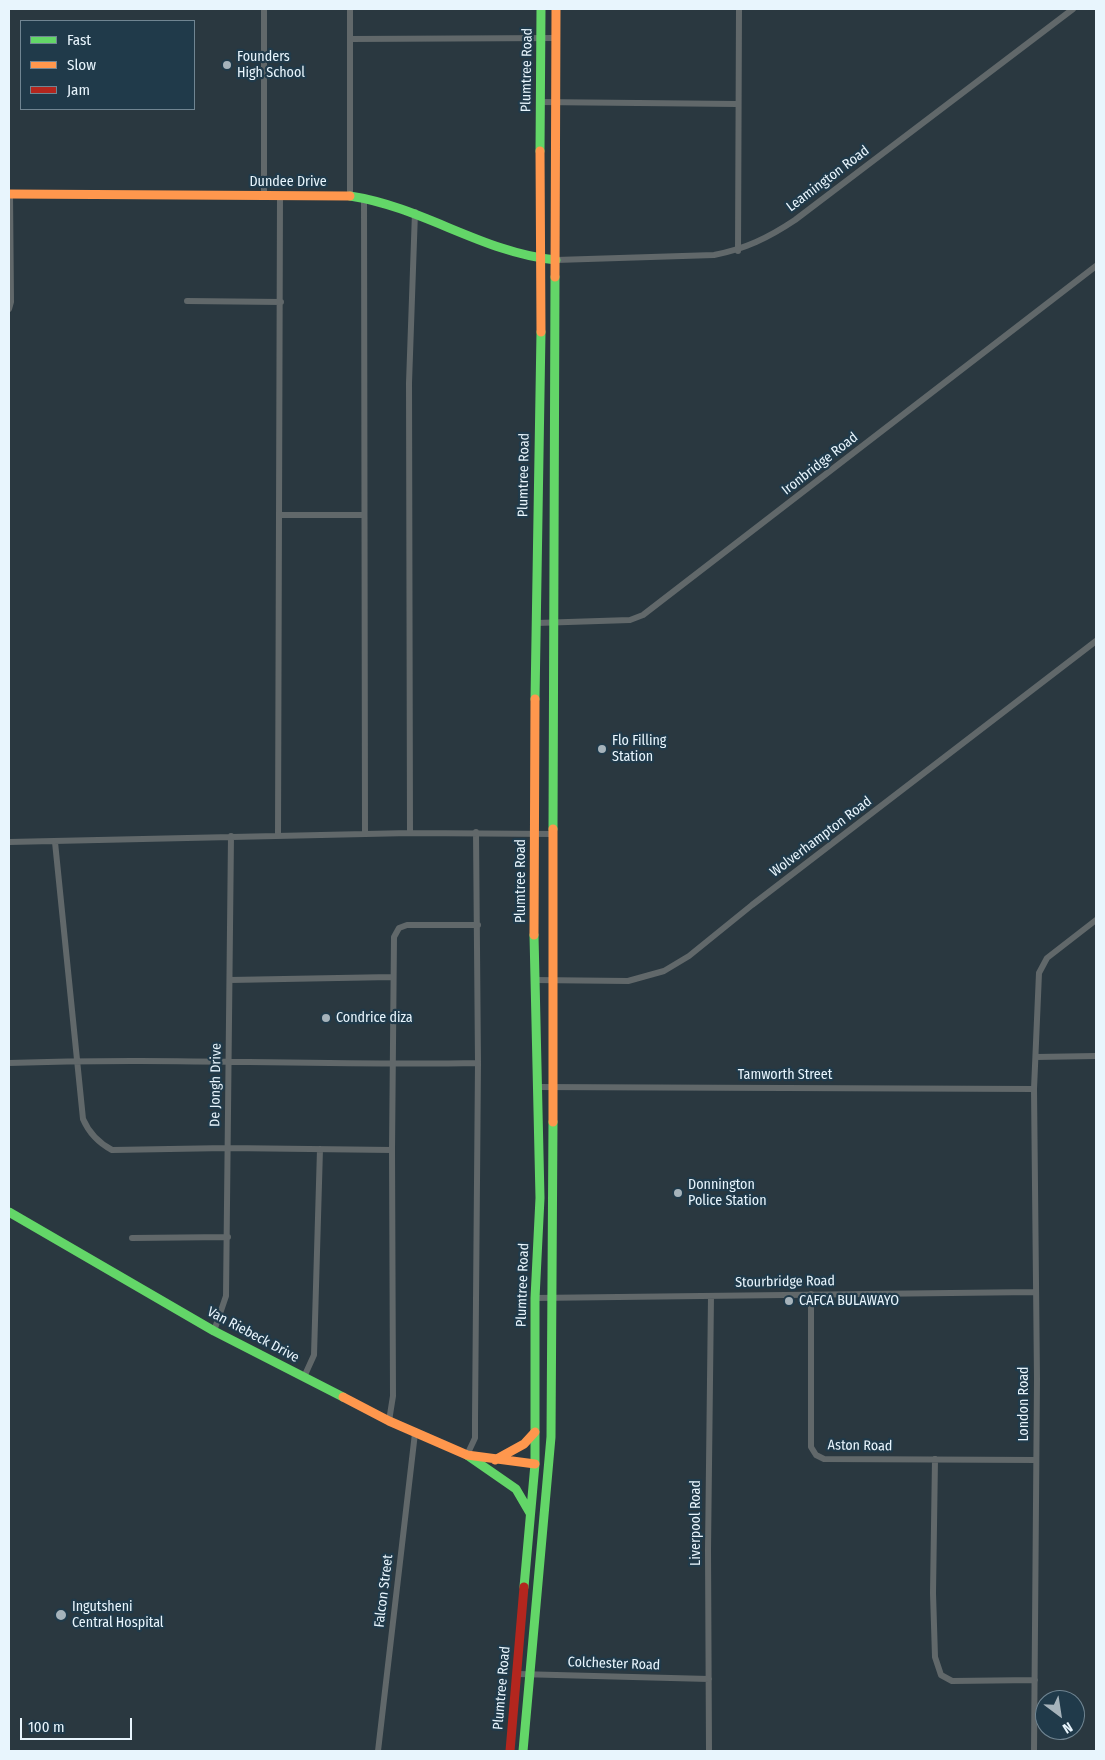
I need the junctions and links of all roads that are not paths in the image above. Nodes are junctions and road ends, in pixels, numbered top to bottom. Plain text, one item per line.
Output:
1 (264, 9) edge
2 (350, 9) edge
3 (541, 9) edge
4 (556, 9) edge
5 (738, 9) edge
6 (1072, 9) edge
7 (542, 37) junction
8 (556, 38) junction
9 (351, 39) junction
10 (539, 102) junction
11 (555, 102) junction
12 (737, 104) junction
13 (10, 194) edge
14 (264, 196) junction
15 (280, 196) junction
16 (350, 196) junction
17 (364, 198) junction
18 (415, 212) junction
19 (738, 251) junction
20 (542, 259) junction
21 (556, 260) junction
22 (1096, 266) edge
23 (187, 301) dead end
24 (281, 302) junction
25 (9, 309) edge
26 (279, 514) junction
27 (364, 515) junction
28 (537, 623) junction
29 (555, 623) junction
30 (1096, 640) edge
31 (410, 832) junction
32 (476, 832) junction
33 (365, 834) junction
34 (535, 834) junction
35 (553, 834) junction
36 (278, 835) junction
37 (231, 836) junction
38 (9, 842) edge
39 (55, 842) junction
40 (1096, 920) edge
41 (478, 925) junction
42 (392, 977) junction
43 (230, 980) junction
44 (534, 980) junction
45 (552, 980) junction
46 (1096, 1056) edge
47 (1036, 1057) junction
48 (78, 1060) junction
49 (9, 1063) edge
50 (229, 1063) junction
51 (478, 1063) junction
52 (392, 1065) junction
53 (536, 1087) junction
54 (554, 1088) junction
55 (1034, 1089) junction
56 (227, 1148) junction
57 (320, 1149) junction
58 (392, 1150) junction
59 (9, 1212) edge
60 (228, 1237) junction
61 (132, 1238) dead end
62 (1034, 1292) junction
63 (811, 1294) junction
64 (711, 1296) junction
65 (535, 1298) junction
66 (552, 1298) junction
67 (214, 1331) junction
68 (304, 1377) junction
69 (389, 1421) junction
70 (535, 1432) junction
71 (415, 1433) junction
72 (551, 1437) junction
73 (467, 1455) junction
74 (935, 1459) junction
75 (495, 1460) junction
76 (1036, 1460) junction
77 (535, 1464) junction
78 (548, 1487) junction
79 (531, 1515) junction
80 (518, 1674) junction
81 (531, 1674) junction
82 (709, 1679) junction
83 (1035, 1680) junction
84 (378, 1751) edge
85 (510, 1751) edge
86 (523, 1751) edge
87 (709, 1751) edge
88 (1034, 1751) edge

1 - 14 street
2 - 9 street
3 - 7 main road, Plumtree Road
4 - 8 main road, Plumtree Road
5 - 12 street
6 - 19 street, Leamington Road
7 - 8 street
7 - 9 street
7 - 10 main road, Plumtree Road
8 - 11 main road, Plumtree Road
9 - 16 street
10 - 11 street
10 - 20 main road, Plumtree Road
11 - 12 street
11 - 21 main road, Plumtree Road
12 - 19 street
13 - 14 main road, Dundee Drive
13 - 25 street
14 - 15 main road, Dundee Drive
15 - 16 main road, Dundee Drive
15 - 24 street
16 - 17 main road, Dundee Drive
17 - 18 main road, Dundee Drive
17 - 27 street
18 - 20 main road, Dundee Drive
18 - 31 street
19 - 21 street, Leamington Road
20 - 21 main road, Dundee Drive
20 - 28 main road, Plumtree Road
21 - 29 main road, Plumtree Road
22 - 29 street, Ironbridge Road
23 - 24 street
24 - 26 street
26 - 27 street
26 - 36 street
27 - 33 street
28 - 29 street, Ironbridge Road
28 - 34 main road, Plumtree Road
29 - 35 main road, Plumtree Road
30 - 45 street, Wolverhampton Road
31 - 32 street
31 - 33 street
32 - 34 street
32 - 41 street
33 - 36 street
34 - 35 street
34 - 44 main road, Plumtree Road
35 - 45 main road, Plumtree Road
36 - 37 street
37 - 39 street
37 - 43 street, De Jongh Drive
38 - 39 street
39 - 48 street
40 - 47 street, London Road
41 - 42 street
41 - 51 street
42 - 43 street
42 - 52 street
43 - 50 street, De Jongh Drive
44 - 45 street, Wolverhampton Road
44 - 53 main road, Plumtree Road
45 - 54 main road, Plumtree Road
46 - 47 street
47 - 55 street, London Road
48 - 49 street
48 - 50 street
48 - 56 street
50 - 52 street
50 - 56 street, De Jongh Drive
51 - 52 street
51 - 73 street
52 - 58 street
53 - 54 street, Tamworth Street
53 - 65 main road, Plumtree Road
54 - 55 street, Tamworth Street
54 - 66 main road, Plumtree Road
55 - 62 street, London Road
56 - 57 street
56 - 60 street, De Jongh Drive
57 - 58 street
57 - 68 street
58 - 69 street
59 - 67 main road, Van Riebeck Drive
60 - 61 street
60 - 67 street, De Jongh Drive
62 - 63 street, Stourbridge Road
62 - 76 street, London Road
63 - 64 street, Stourbridge Road
63 - 74 street, Aston Road
64 - 66 street, Stourbridge Road
64 - 82 street, Liverpool Road
65 - 66 street, Stourbridge Road
65 - 70 main road, Plumtree Road
66 - 72 main road, Plumtree Road
67 - 68 main road, Van Riebeck Drive
68 - 69 main road, Van Riebeck Drive
69 - 71 main road, Van Riebeck Drive
70 - 75 main road
70 - 77 main road, Plumtree Road
71 - 73 main road, Van Riebeck Drive
71 - 84 street, Falcon Street
72 - 77 main road
72 - 78 main road, Plumtree Road
73 - 75 main road, Van Riebeck Drive
73 - 79 main road
74 - 76 street, Aston Road
74 - 83 street
75 - 77 main road, Van Riebeck Drive
76 - 83 street, London Road
77 - 78 main road
77 - 79 main road, Plumtree Road
78 - 81 main road, Plumtree Road
79 - 80 main road, Plumtree Road
80 - 81 street, Colchester Road
80 - 85 main road, Plumtree Road
81 - 82 street, Colchester Road
81 - 86 main road, Plumtree Road
82 - 87 street, Liverpool Road
83 - 88 street, London Road

